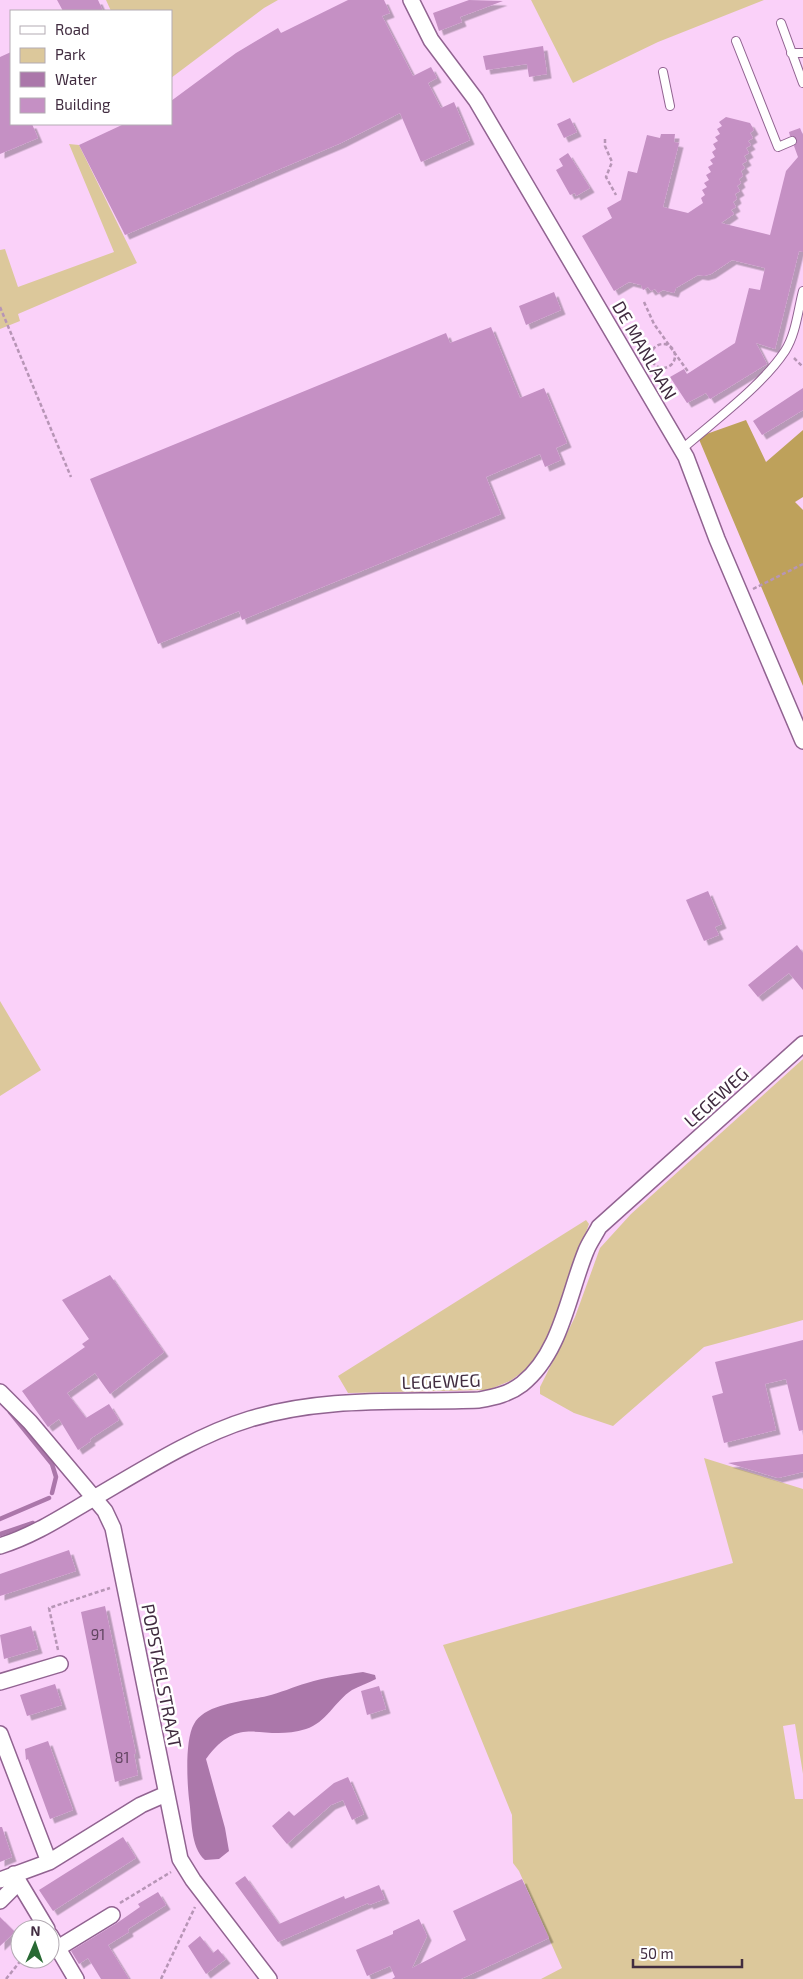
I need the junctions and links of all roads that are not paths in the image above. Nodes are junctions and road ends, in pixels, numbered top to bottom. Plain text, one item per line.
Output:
1 (411, 0) edge
2 (781, 24) dead end
3 (736, 41) dead end
4 (791, 53) junction
5 (803, 53) edge
6 (663, 72) dead end
7 (803, 83) edge
8 (670, 106) dead end
9 (792, 141) dead end
10 (803, 292) edge
11 (681, 450) junction
12 (803, 741) edge
13 (803, 1044) edge
14 (0, 1392) edge
15 (93, 1499) junction
16 (0, 1546) edge
17 (60, 1664) road end
18 (0, 1682) edge
19 (0, 1734) edge
20 (6, 1770) edge
21 (166, 1794) junction
22 (49, 1862) junction
23 (11, 1879) edge
24 (0, 1901) edge
25 (112, 1915) road end
26 (40, 1919) edge
27 (60, 1947) edge
28 (60, 1951) edge
29 (76, 1979) edge
30 (269, 1979) edge

1 - 11 street, DE MANLAAN
2 - 4 lane
3 - 9 lane
4 - 5 lane
4 - 7 lane
6 - 8 lane
10 - 11 lane
11 - 12 street, DE MANLAAN
13 - 15 street, LEGEWEG
14 - 15 street, POPSTAELSTRAAT
15 - 16 street, LEGEWEG
15 - 21 street, POPSTAELSTRAAT
17 - 18 street
19 - 20 street
20 - 22 street
21 - 22 street
21 - 30 street, POPSTAELSTRAAT
22 - 23 street
23 - 24 street
23 - 26 street
25 - 27 street
28 - 29 street

